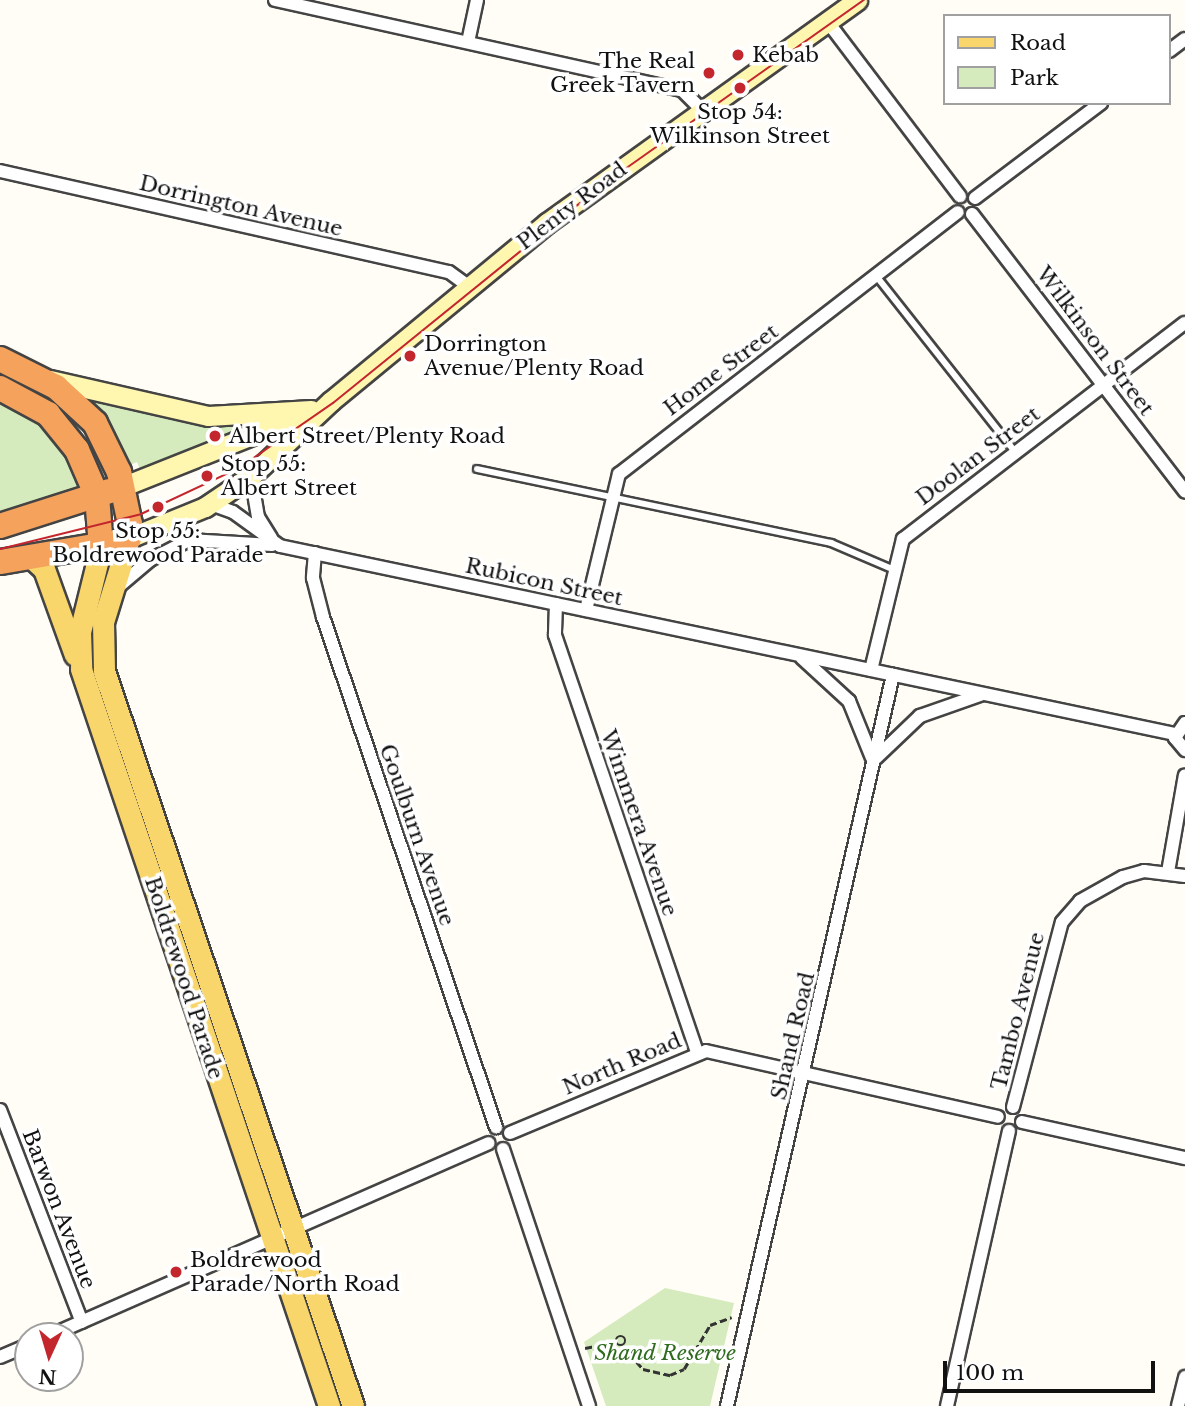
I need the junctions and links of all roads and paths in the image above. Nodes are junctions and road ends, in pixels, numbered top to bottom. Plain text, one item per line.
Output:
1 (275, 0) edge
2 (477, 0) edge
3 (853, 1) edge
4 (827, 21) junction
5 (468, 42) junction
6 (1098, 105) edge
7 (702, 110) junction
8 (0, 171) edge
9 (960, 196) junction
10 (975, 198) junction
11 (958, 212) junction
12 (972, 214) junction
13 (877, 277) junction
14 (470, 287) junction
15 (1185, 323) edge
16 (0, 359) edge
17 (38, 377) junction
18 (1104, 385) junction
19 (0, 388) edge
20 (331, 401) junction
21 (312, 410) junction
22 (1016, 452) junction
23 (477, 469) dead end
24 (251, 476) junction
25 (124, 486) junction
26 (1185, 492) edge
27 (610, 495) junction
28 (97, 496) junction
29 (211, 504) junction
30 (0, 526) edge
31 (129, 538) junction
32 (101, 547) junction
33 (285, 547) junction
34 (315, 553) junction
35 (32, 558) junction
36 (0, 562) edge
37 (892, 569) junction
38 (116, 589) junction
39 (556, 604) junction
40 (586, 610) junction
41 (791, 653) junction
42 (81, 669) junction
43 (871, 670) junction
44 (893, 675) junction
45 (984, 694) junction
46 (1185, 723) edge
47 (1175, 734) junction
48 (1185, 750) edge
49 (873, 761) junction
50 (1185, 775) edge
51 (1167, 872) junction
52 (1185, 876) edge
53 (193, 972) junction
54 (696, 1052) junction
55 (805, 1072) junction
56 (1013, 1107) junction
57 (0, 1110) edge
58 (998, 1117) junction
59 (1022, 1122) junction
60 (496, 1127) junction
61 (1009, 1131) junction
62 (510, 1133) junction
63 (489, 1143) junction
64 (503, 1149) junction
65 (1185, 1158) edge
66 (294, 1228) junction
67 (271, 1240) junction
68 (732, 1317) dead end
69 (82, 1322) joint
70 (616, 1342) junction
71 (624, 1346) junction
72 (571, 1350) junction
73 (1185, 1377) edge
74 (329, 1406) edge
75 (353, 1406) edge
76 (589, 1406) edge
77 (727, 1406) edge
78 (947, 1406) edge
79 (1178, 1406) edge

1 - 5 street
2 - 5 street
3 - 4 main road, Plenty Road
4 - 7 main road, Plenty Road
4 - 9 street
5 - 7 street
6 - 10 street
7 - 14 main road, Plenty Road
8 - 14 street, Dorrington Avenue
9 - 10 street
9 - 11 street
10 - 12 street
11 - 12 street
11 - 13 street, Home Street
12 - 18 street, Wilkinson Street
13 - 22 lane
13 - 27 street, Home Street
14 - 20 main road, Plenty Road
15 - 18 street, Doolan Street
16 - 17 highway
17 - 21 main road
17 - 25 highway
18 - 22 street, Doolan Street
18 - 26 street, Wilkinson Street
19 - 28 highway
20 - 21 main road, Plenty Road
20 - 24 main road, Plenty Road
21 - 25 main road, Plenty Road
22 - 37 street, Doolan Street
23 - 27 lane
24 - 29 main road, Plenty Road
24 - 33 street, Rubicon Street
25 - 28 highway, Plenty Road
25 - 31 highway
27 - 37 lane
27 - 40 street, Home Street
28 - 30 highway, Plenty Road
28 - 32 highway
29 - 31 main road, Plenty Road
29 - 33 street, Rubicon Street
31 - 32 highway, Plenty Road
31 - 38 main road, Boldrewood Parade
32 - 35 highway, Plenty Road
32 - 42 main road, Boldrewood Parade
33 - 34 street, Rubicon Street
33 - 38 street, Rubicon Street
34 - 39 street, Rubicon Street
34 - 60 street, Goulburn Avenue
35 - 36 highway, Plenty Road
35 - 42 main road
37 - 43 street, Doolan Street
38 - 53 main road, Boldrewood Parade
39 - 40 street, Rubicon Street
39 - 54 street, Wimmera Avenue
40 - 41 street, Rubicon Street
41 - 43 street, Rubicon Street
41 - 49 street, Rubicon Street
42 - 53 main road, Boldrewood Parade
43 - 44 street, Rubicon Street
44 - 45 street, Rubicon Street
44 - 49 street, Shand Road
45 - 47 street, Rubicon Street
45 - 49 street
46 - 47 street
47 - 48 street
49 - 55 street, Shand Road
50 - 51 street
51 - 52 street, Tambo Avenue
51 - 56 street, Tambo Avenue
53 - 66 main road, Boldrewood Parade
53 - 67 main road, Boldrewood Parade
54 - 55 street, North Road
54 - 62 street, North Road
55 - 58 street, North Road
55 - 77 street, Shand Road
56 - 58 street
56 - 59 street
57 - 69 street, Barwon Avenue
58 - 61 street
59 - 61 street
59 - 65 street
60 - 62 street
60 - 63 street
61 - 78 street
62 - 64 street
63 - 64 street
63 - 66 street
64 - 72 street
66 - 67 street
66 - 75 main road, Boldrewood Parade
67 - 69 street
67 - 74 main road, Boldrewood Parade
68 - 71 path
70 - 71 path
70 - 71 path
70 - 72 path
72 - 76 street
73 - 79 street

